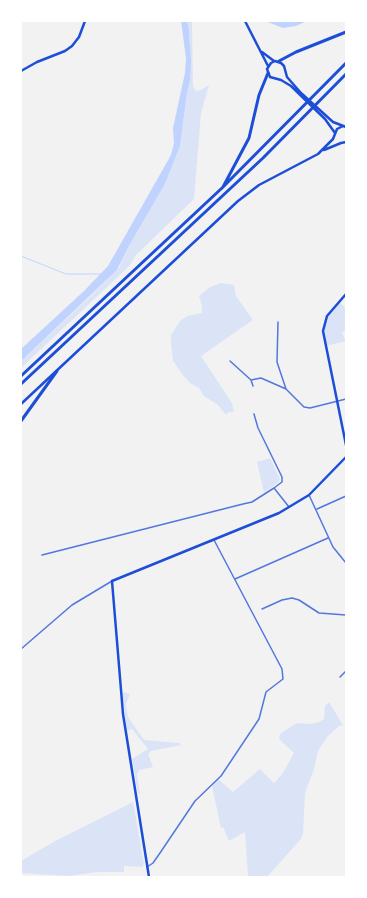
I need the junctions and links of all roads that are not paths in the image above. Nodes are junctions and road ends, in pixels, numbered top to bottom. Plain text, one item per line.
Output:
1 (86, 21) edge
2 (245, 21) edge
3 (346, 32) edge
4 (260, 50) junction
5 (275, 61) junction
6 (280, 62) junction
7 (346, 63) edge
8 (268, 66) junction
9 (21, 71) edge
10 (285, 72) junction
11 (268, 73) junction
12 (346, 74) edge
13 (279, 78) junction
14 (301, 94) junction
15 (322, 115) junction
16 (345, 126) edge
17 (335, 134) junction
18 (341, 143) junction
19 (346, 143) edge
20 (324, 150) junction
21 (222, 188) junction
22 (346, 294) edge
23 (278, 322) dead end
24 (230, 361) dead end
25 (57, 371) junction
26 (21, 376) edge
27 (251, 380) junction
28 (21, 384) edge
29 (253, 386) dead end
30 (286, 389) junction
31 (346, 399) edge
32 (336, 402) junction
33 (21, 404) edge
34 (254, 414) dead end
35 (21, 421) edge
36 (346, 445) edge
37 (346, 457) edge
38 (274, 488) junction
39 (309, 495) junction
40 (346, 496) edge
41 (289, 507) junction
42 (316, 509) junction
43 (328, 538) junction
44 (214, 539) junction
45 (42, 555) dead end
46 (346, 563) edge
47 (234, 579) junction
48 (112, 580) junction
49 (262, 609) dead end
50 (346, 615) edge
51 (21, 649) edge
52 (346, 671) edge
53 (340, 677) dead end
54 (147, 867) junction
55 (149, 877) edge

1 - 9 main road
2 - 4 main road
3 - 6 highway
4 - 5 main road
4 - 8 main road
5 - 6 main road
5 - 8 main road
6 - 10 main road
7 - 21 highway
8 - 11 main road
10 - 13 main road
10 - 14 main road
11 - 13 main road
11 - 21 highway
12 - 28 highway
13 - 14 main road
14 - 15 main road
15 - 16 main road
15 - 17 main road
16 - 17 main road
17 - 18 main road
17 - 20 main road
18 - 19 main road
18 - 20 main road
20 - 25 main road
21 - 26 highway
22 - 32 main road
23 - 30 street
24 - 27 street
25 - 33 main road
25 - 35 highway
27 - 29 street
27 - 30 street
30 - 32 street
31 - 32 street
32 - 36 main road
34 - 38 street
37 - 39 main road
38 - 41 street
38 - 45 street
39 - 41 main road
39 - 42 street
40 - 42 street
41 - 44 main road
42 - 43 street
43 - 46 street
43 - 47 street
44 - 47 street
44 - 48 main road
47 - 54 street
48 - 51 street
48 - 54 main road
49 - 50 street
52 - 53 street
54 - 55 main road

